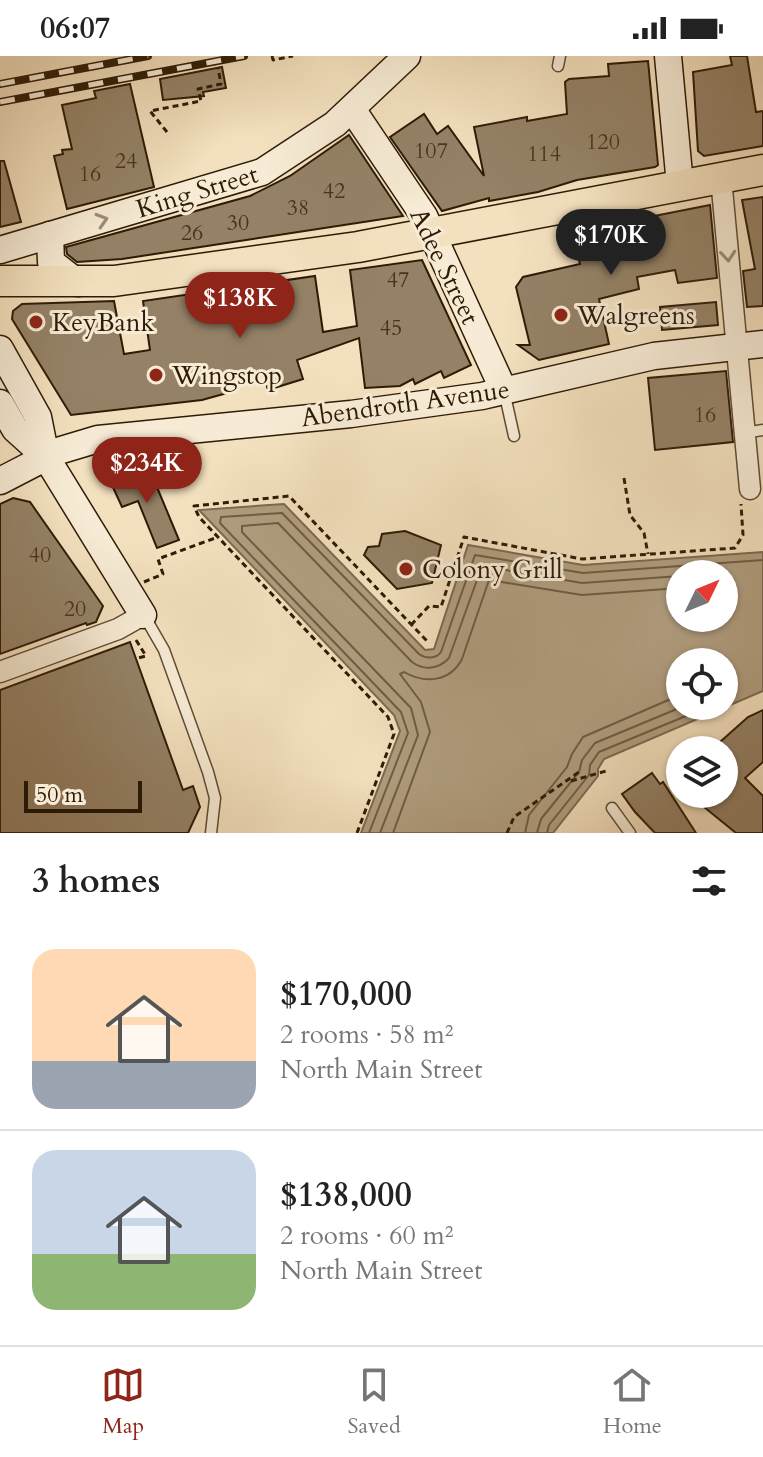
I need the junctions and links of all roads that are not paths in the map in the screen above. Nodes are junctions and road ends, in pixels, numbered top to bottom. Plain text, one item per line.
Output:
1 (407, 56) edge
2 (668, 56) edge
3 (352, 109) junction
4 (763, 170) edge
5 (721, 178) junction
6 (680, 185) junction
7 (50, 235) junction
8 (433, 235) junction
9 (0, 250) edge
10 (0, 281) edge
11 (78, 283) junction
12 (763, 344) edge
13 (736, 348) junction
14 (0, 349) edge
15 (504, 391) junction
16 (0, 403) edge
17 (754, 431) edge
18 (514, 436) dead end
19 (46, 457) junction
20 (0, 481) edge
21 (745, 490) road end
22 (138, 627) junction
23 (0, 672) edge
24 (612, 808) dead end
25 (211, 833) edge
26 (630, 833) edge

1 - 3 street, King Street
2 - 6 street
7 -> 3 street, King Street
3 - 8 street, Adee Street
4 - 5 main road
5 - 6 main road
5 -> 13 street
6 - 8 main road
7 - 9 street, King Street
7 - 11 street
8 - 11 main road
8 - 15 street, Adee Street
10 - 11 main road
12 - 13 street, Abendroth Avenue
13 - 15 street, Abendroth Avenue
13 - 17 street
14 - 19 street
15 - 18 lane, Adee Street
15 - 19 street, Abendroth Avenue
16 - 19 street
17 - 21 street
19 - 20 street, Abendroth Avenue
19 - 22 street
22 - 23 street
22 - 25 lane
24 - 26 lane

